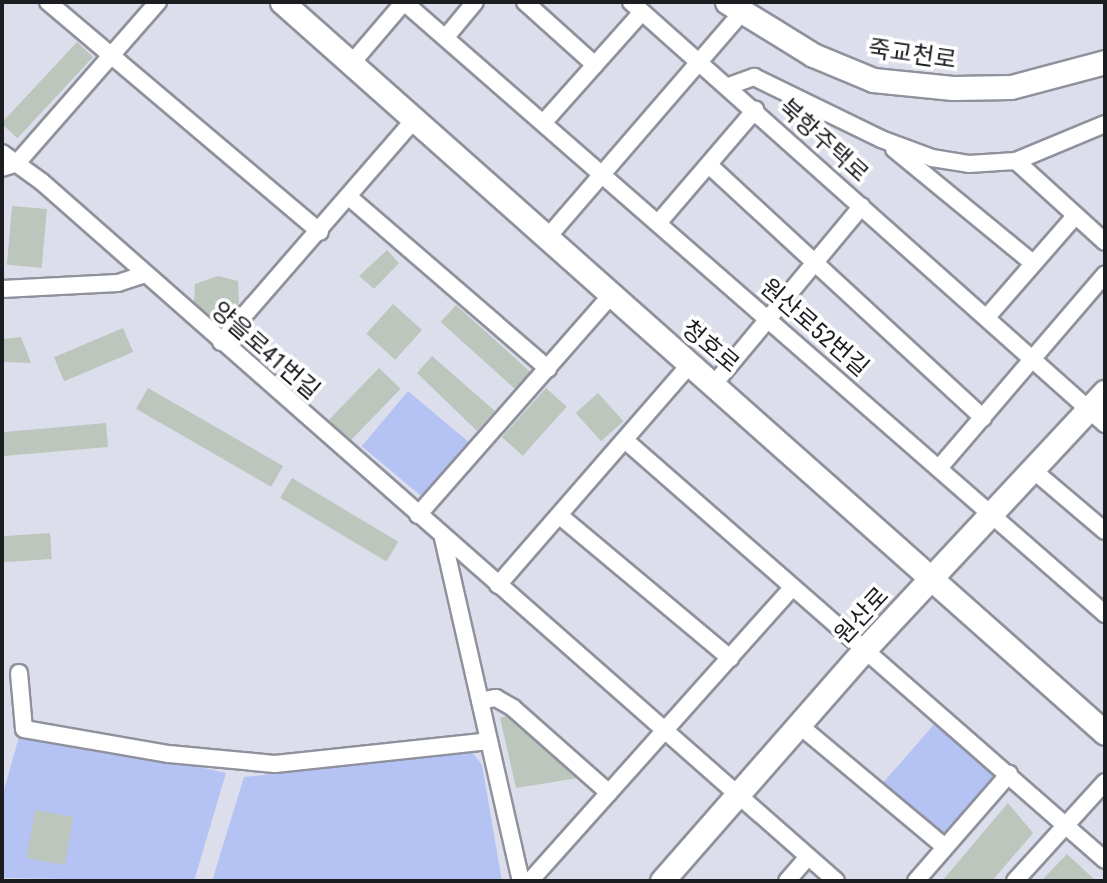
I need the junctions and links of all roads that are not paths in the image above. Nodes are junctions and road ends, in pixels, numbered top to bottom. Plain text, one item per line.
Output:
1 (48, 2) edge
2 (282, 2) edge
3 (404, 2) edge
4 (475, 2) edge
5 (525, 2) edge
6 (149, 5) edge
7 (637, 7) edge
8 (735, 7) edge
9 (446, 37) junction
10 (113, 53) junction
11 (701, 62) junction
12 (1105, 62) edge
13 (351, 64) junction
14 (595, 65) junction
15 (729, 86) junction
16 (755, 110) junction
17 (415, 119) junction
18 (544, 122) junction
19 (1105, 124) edge
20 (881, 139) junction
21 (2, 153) edge
22 (1016, 161) junction
23 (10, 165) edge
24 (709, 165) junction
25 (604, 173) junction
26 (349, 197) junction
27 (862, 206) junction
28 (1076, 215) junction
29 (659, 222) junction
30 (320, 232) junction
31 (547, 238) junction
32 (1105, 242) edge
33 (1033, 262) junction
34 (814, 263) junction
35 (1105, 274) edge
36 (143, 275) junction
37 (2, 289) edge
38 (611, 295) junction
39 (767, 317) junction
40 (987, 317) junction
41 (221, 342) junction
42 (1034, 360) junction
43 (689, 365) junction
44 (548, 369) junction
45 (714, 384) junction
46 (1105, 392) edge
47 (1097, 417) edge
48 (983, 418) junction
49 (626, 441) junction
50 (939, 468) junction
51 (1033, 470) junction
52 (418, 515) junction
53 (560, 516) junction
54 (993, 517) junction
55 (1105, 531) edge
56 (443, 538) junction
57 (935, 577) junction
58 (498, 585) junction
59 (792, 587) junction
60 (1105, 614) edge
61 (864, 650) junction
62 (730, 658) junction
63 (19, 673) dead end
64 (480, 701) junction
65 (799, 725) junction
66 (663, 732) junction
67 (1105, 733) edge
68 (489, 741) junction
69 (1009, 774) junction
70 (1105, 782) edge
71 (609, 793) junction
72 (737, 796) junction
73 (1065, 824) junction
74 (945, 847) junction
75 (808, 857) junction
76 (1105, 860) edge
77 (521, 881) edge
78 (530, 881) edge
79 (662, 881) edge
80 (787, 881) edge
81 (836, 881) edge
82 (916, 881) edge
83 (1015, 881) edge

1 - 10 street
2 - 13 street, 청호로
3 - 9 street, 원산로52번길
3 - 13 street
4 - 9 street
5 - 14 street
6 - 10 street
7 - 11 street, 북항주택로
7 - 14 street
8 - 11 street
8 - 12 street, 죽교천로
9 - 18 street, 원산로52번길
10 - 23 street
10 - 30 street
11 - 15 street, 북항주택로
11 - 25 street
13 - 17 street, 청호로
14 - 18 street
15 - 16 street, 북항주택로
15 - 20 street
16 - 24 street
16 - 27 street, 북항주택로
17 - 26 street
17 - 31 street, 청호로
18 - 25 street, 원산로52번길
19 - 22 street
20 - 22 street
20 - 33 street
21 - 23 street, 양을로41번길
22 - 28 street
23 - 36 street, 양을로41번길
24 - 29 street
24 - 34 street
25 - 29 street, 원산로52번길
25 - 31 street
26 - 30 street
26 - 44 street
27 - 34 street
27 - 40 street, 북항주택로
28 - 32 street
28 - 33 street
29 - 39 street, 원산로52번길
30 - 41 street
31 - 38 street, 청호로
33 - 40 street
34 - 39 street
34 - 48 street
35 - 42 street
36 - 37 street
36 - 41 street, 양을로41번길
38 - 43 street, 청호로
38 - 44 street
39 - 45 street
39 - 50 street, 원산로52번길
40 - 42 street, 북항주택로
41 - 52 street, 양을로41번길
42 - 47 street, 북항주택로
42 - 48 street
43 - 45 street, 청호로
43 - 49 street
44 - 52 street
45 - 57 street, 청호로
46 - 47 street, 원산로
47 - 51 street, 원산로
48 - 50 street
49 - 53 street
49 - 59 street
50 - 54 street, 원산로52번길
51 - 54 street, 원산로
51 - 55 street
52 - 56 street, 양을로41번길
53 - 58 street
53 - 62 street
54 - 57 street, 원산로
54 - 60 street, 원산로52번길
56 - 58 street, 양을로41번길
56 - 64 street
57 - 61 street, 원산로
57 - 67 street, 청호로
58 - 66 street, 양을로41번길
59 - 61 street
59 - 62 street
61 - 65 street, 원산로
61 - 69 street
62 - 66 street
63 - 68 street
64 - 68 street
64 - 71 street
65 - 72 street, 원산로
65 - 74 street
66 - 71 street
66 - 72 street, 양을로41번길
68 - 77 street
69 - 73 street
69 - 74 street
70 - 73 street
71 - 78 street
72 - 75 street, 양을로41번길
72 - 79 street, 원산로
73 - 76 street
73 - 83 street
74 - 82 street
75 - 80 street
75 - 81 street, 양을로41번길

